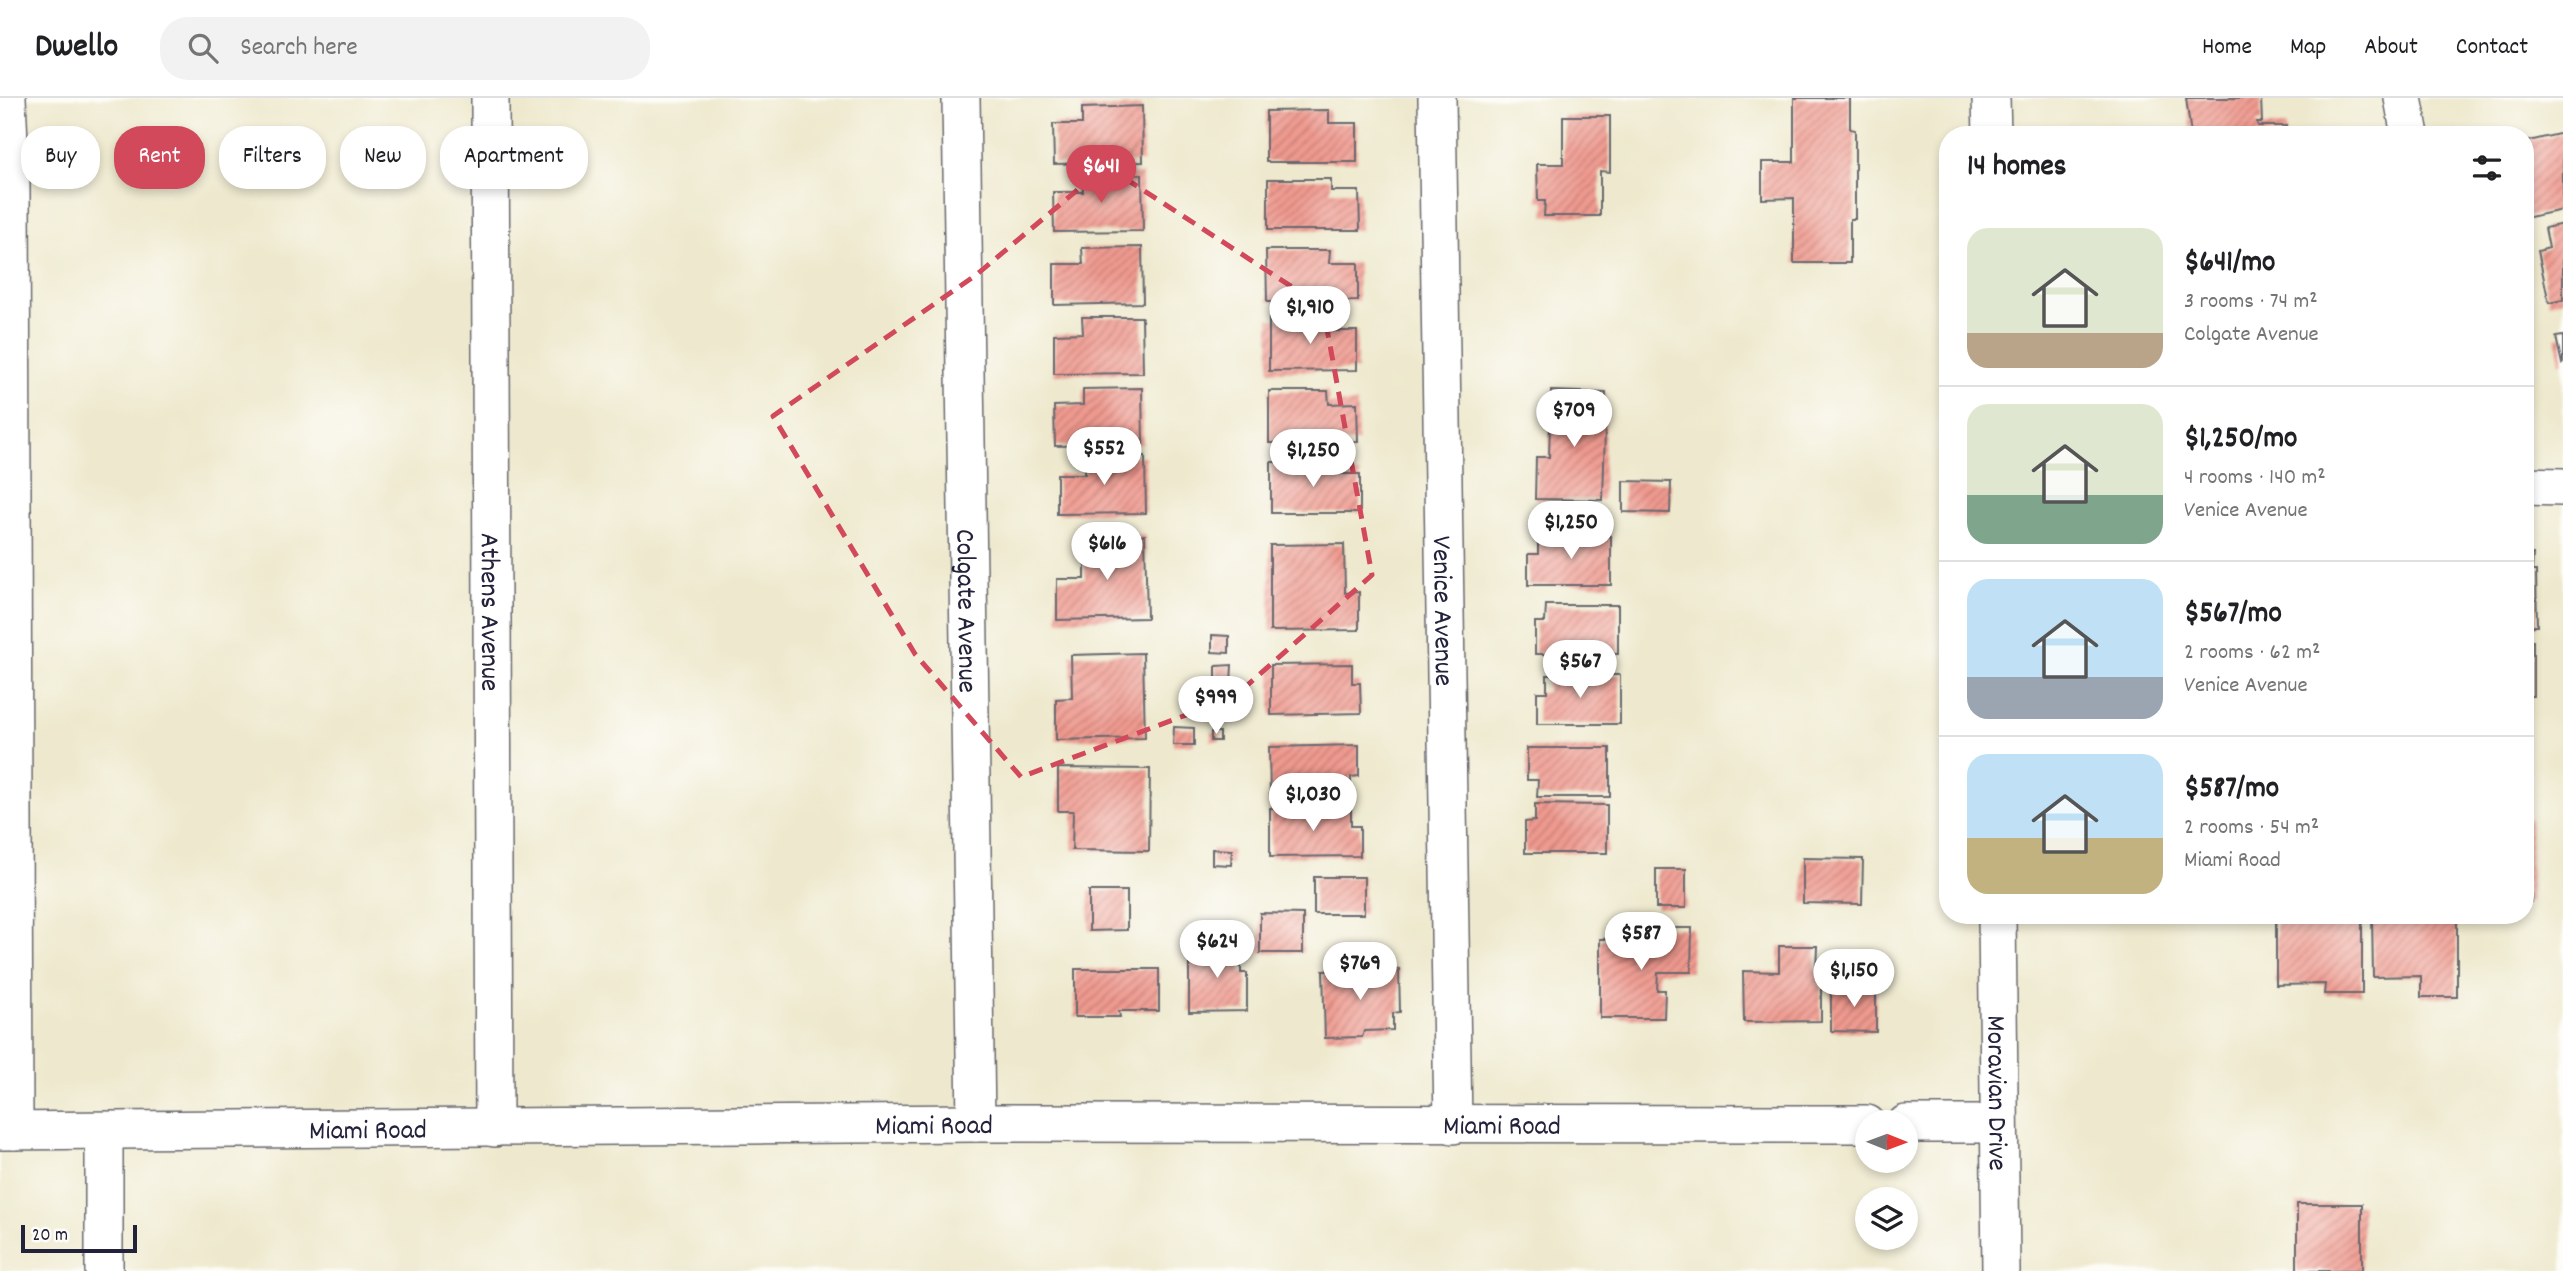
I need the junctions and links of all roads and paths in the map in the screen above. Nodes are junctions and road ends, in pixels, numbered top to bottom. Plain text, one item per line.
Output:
1 (7, 98) edge
2 (490, 98) edge
3 (961, 98) edge
4 (1437, 98) edge
5 (1991, 98) edge
6 (2403, 98) edge
7 (1992, 126) edge
8 (2408, 126) edge
9 (2534, 486) edge
10 (2563, 487) edge
11 (1997, 924) edge
12 (976, 1123) junction
13 (1855, 1124) edge
14 (1918, 1124) edge
15 (1998, 1124) junction
16 (1453, 1125) junction
17 (494, 1128) junction
18 (7, 1131) edge
19 (104, 1131) junction
20 (104, 1271) edge
21 (2001, 1271) edge

1 - 18 street
2 - 17 street, Athens Avenue
3 - 12 street, Colgate Avenue
4 - 16 street, Venice Avenue
5 - 7 street
6 - 8 street
9 - 10 street
11 - 15 street, Moravian Drive
12 - 16 street, Miami Road
12 - 17 street, Miami Road
13 - 16 street, Miami Road
14 - 15 street
15 - 21 street, Moravian Drive
17 - 19 street, Miami Road
18 - 19 street, Miami Road
19 - 20 street

